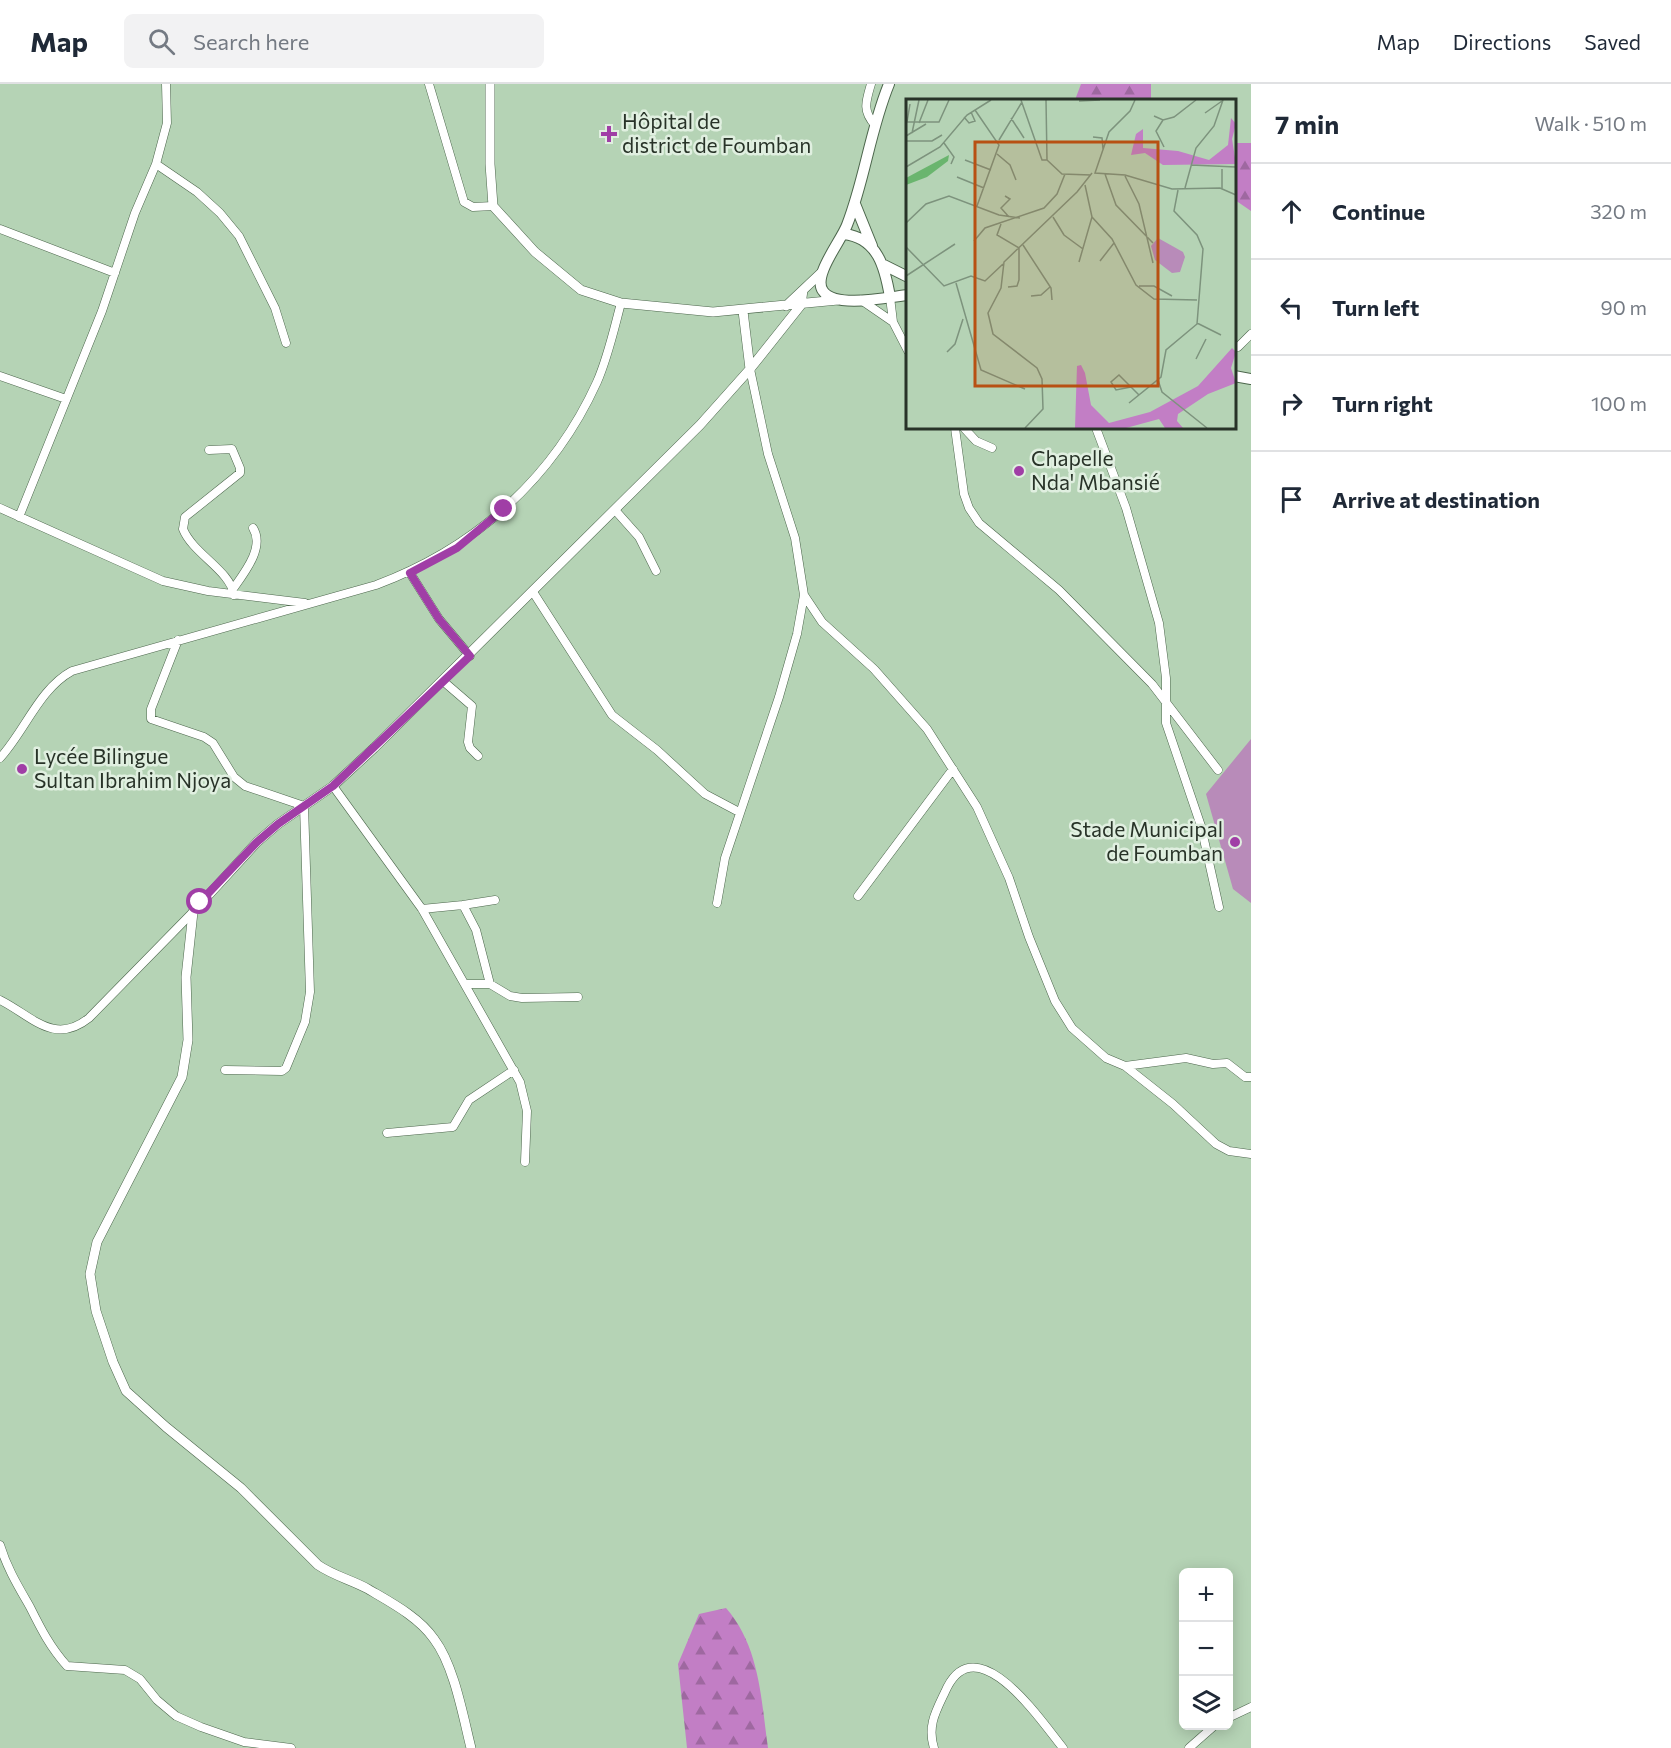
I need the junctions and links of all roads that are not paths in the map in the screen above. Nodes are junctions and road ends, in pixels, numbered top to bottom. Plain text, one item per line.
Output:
1 (166, 84) edge
2 (429, 84) edge
3 (490, 84) edge
4 (871, 84) edge
5 (889, 84) edge
6 (875, 125) junction
7 (156, 164) junction
8 (855, 204) junction
9 (493, 206) junction
10 (0, 229) edge
11 (844, 234) junction
12 (872, 246) junction
13 (884, 265) junction
14 (822, 272) junction
15 (115, 273) junction
16 (906, 276) edge
17 (803, 291) junction
18 (906, 295) edge
19 (890, 297) junction
20 (838, 300) junction
21 (861, 300) junction
22 (621, 303) junction
23 (801, 305) junction
24 (786, 306) junction
25 (743, 311) junction
26 (893, 322) junction
27 (1251, 334) edge
28 (286, 343) dead end
29 (906, 347) edge
30 (1238, 347) dead end
31 (750, 369) junction
32 (0, 376) edge
33 (1236, 376) edge
34 (1251, 379) edge
35 (66, 399) junction
36 (954, 429) edge
37 (965, 429) edge
38 (1096, 429) edge
39 (992, 448) dead end
40 (209, 450) dead end
41 (0, 508) edge
42 (615, 510) junction
43 (19, 517) junction
44 (253, 528) dead end
45 (656, 571) dead end
46 (410, 573) junction
47 (233, 592) junction
48 (532, 592) junction
49 (804, 595) junction
50 (309, 604) junction
51 (178, 640) junction
52 (470, 656) junction
53 (443, 681) junction
54 (1164, 699) junction
55 (478, 756) dead end
56 (0, 758) edge
57 (953, 770) junction
58 (1218, 770) dead end
59 (333, 786) junction
60 (304, 806) junction
61 (739, 812) junction
62 (858, 897) dead end
63 (495, 900) dead end
64 (717, 903) dead end
65 (463, 905) junction
66 (1219, 907) dead end
67 (422, 909) junction
68 (193, 912) junction
69 (465, 984) junction
70 (490, 984) junction
71 (578, 997) dead end
72 (0, 1000) edge
73 (1125, 1066) junction
74 (225, 1070) dead end
75 (514, 1070) junction
76 (1251, 1077) edge
77 (387, 1133) dead end
78 (1251, 1154) edge
79 (525, 1162) dead end
80 (0, 1545) edge
81 (1251, 1707) edge
82 (1233, 1716) edge
83 (1209, 1730) edge
84 (291, 1748) edge
85 (471, 1748) edge
86 (934, 1748) edge
87 (1063, 1748) edge
88 (1189, 1748) edge

1 - 7 street
2 - 9 street
3 - 9 street
4 - 6 street
5 - 6 main road
6 - 8 main road
7 - 15 street
7 - 28 street
8 - 11 main road
8 - 12 main road
9 - 22 street
10 - 15 street
11 - 12 main road
11 - 14 main road
12 - 13 main road
13 - 16 main road
13 - 19 main road
14 - 17 street
14 - 20 main road
15 - 35 street
17 - 23 street
17 - 24 street
18 - 19 main road
19 - 21 main road
19 - 26 street
20 - 21 main road
20 - 23 street
21 - 26 street
22 - 25 street
22 - 46 street
23 - 24 street
23 - 31 street
24 - 25 street
25 - 31 street
26 - 29 street
27 - 30 street
31 - 42 street
31 - 49 street
32 - 35 street
33 - 34 main road
35 - 43 street
36 - 54 street
37 - 39 street
38 - 54 street
40 - 47 street
41 - 43 street
42 - 45 street
42 - 48 street
43 - 47 street
44 - 47 street
46 - 50 street
46 - 52 street
47 - 50 street
48 - 52 street
48 - 61 street
49 - 57 street
49 - 61 street
50 - 51 street
51 - 56 street
51 - 60 street
52 - 53 street
53 - 55 street
53 - 59 street
54 - 58 street
54 - 66 street
57 - 62 street
57 - 73 street
59 - 60 street
59 - 67 street
60 - 68 street
60 - 74 street
61 - 64 street
63 - 65 street
65 - 67 street
65 - 70 street
67 - 69 street
68 - 72 street
68 - 85 street
69 - 70 street
69 - 75 street
70 - 71 street
73 - 76 street
73 - 78 street
75 - 77 street
75 - 79 street
80 - 84 street
81 - 82 street
83 - 88 street
86 - 87 street

